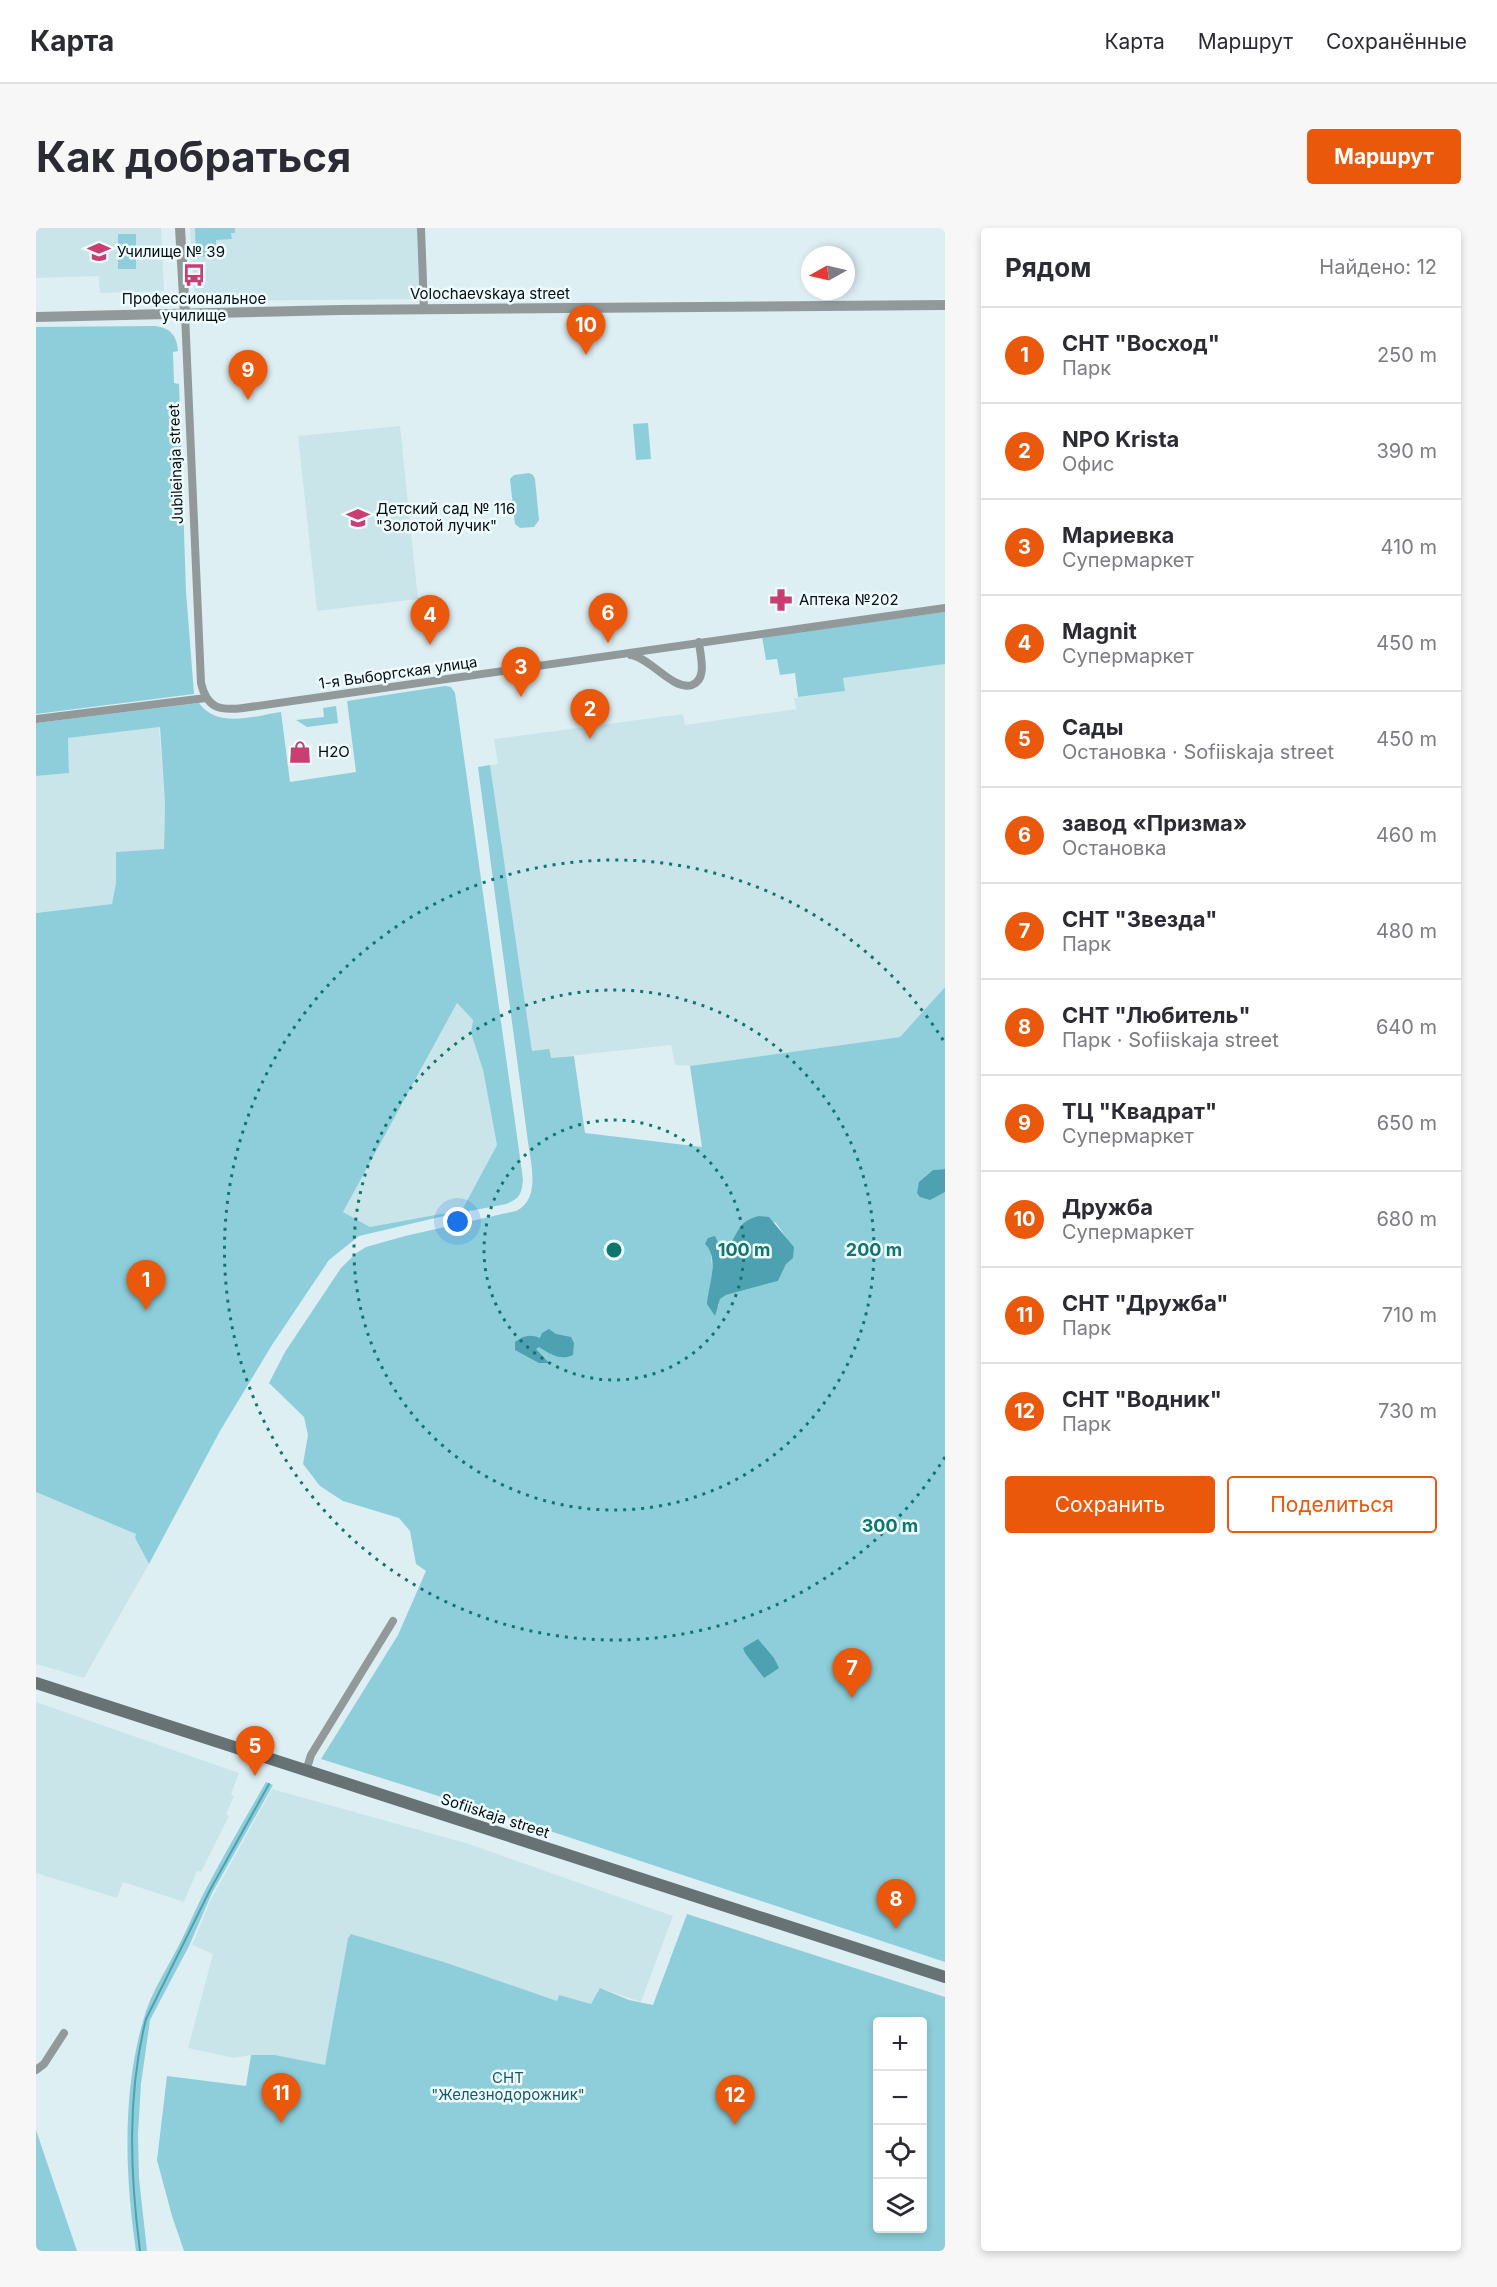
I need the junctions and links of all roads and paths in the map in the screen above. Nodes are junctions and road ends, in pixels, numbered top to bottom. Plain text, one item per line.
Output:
1 (180, 228) edge
2 (421, 228) edge
3 (945, 305) edge
4 (424, 309) junction
5 (185, 314) junction
6 (36, 317) edge
7 (945, 608) edge
8 (699, 642) junction
9 (624, 655) junction
10 (206, 698) junction
11 (36, 719) edge
12 (393, 1621) dead end
13 (36, 1683) edge
14 (306, 1771) junction
15 (945, 1977) edge
16 (64, 2033) dead end
17 (36, 2070) edge

1 - 5 street, Jubileinaja street
2 - 4 street
3 - 4 street, Volochaevskaya street
4 - 5 street, Volochaevskaya street
5 - 6 street, Volochaevskaya street
5 - 10 street, Jubileinaja street
7 - 8 street, 1-я Выборгская улица
8 - 9 street, 1-я Выборгская улица
8 - 9 street
9 - 10 street, 1-я Выборгская улица
10 - 11 street, 1-я Выборгская улица
12 - 14 street
13 - 14 main road, Sofiiskaja street
14 - 15 main road, Sofiiskaja street
16 - 17 street

